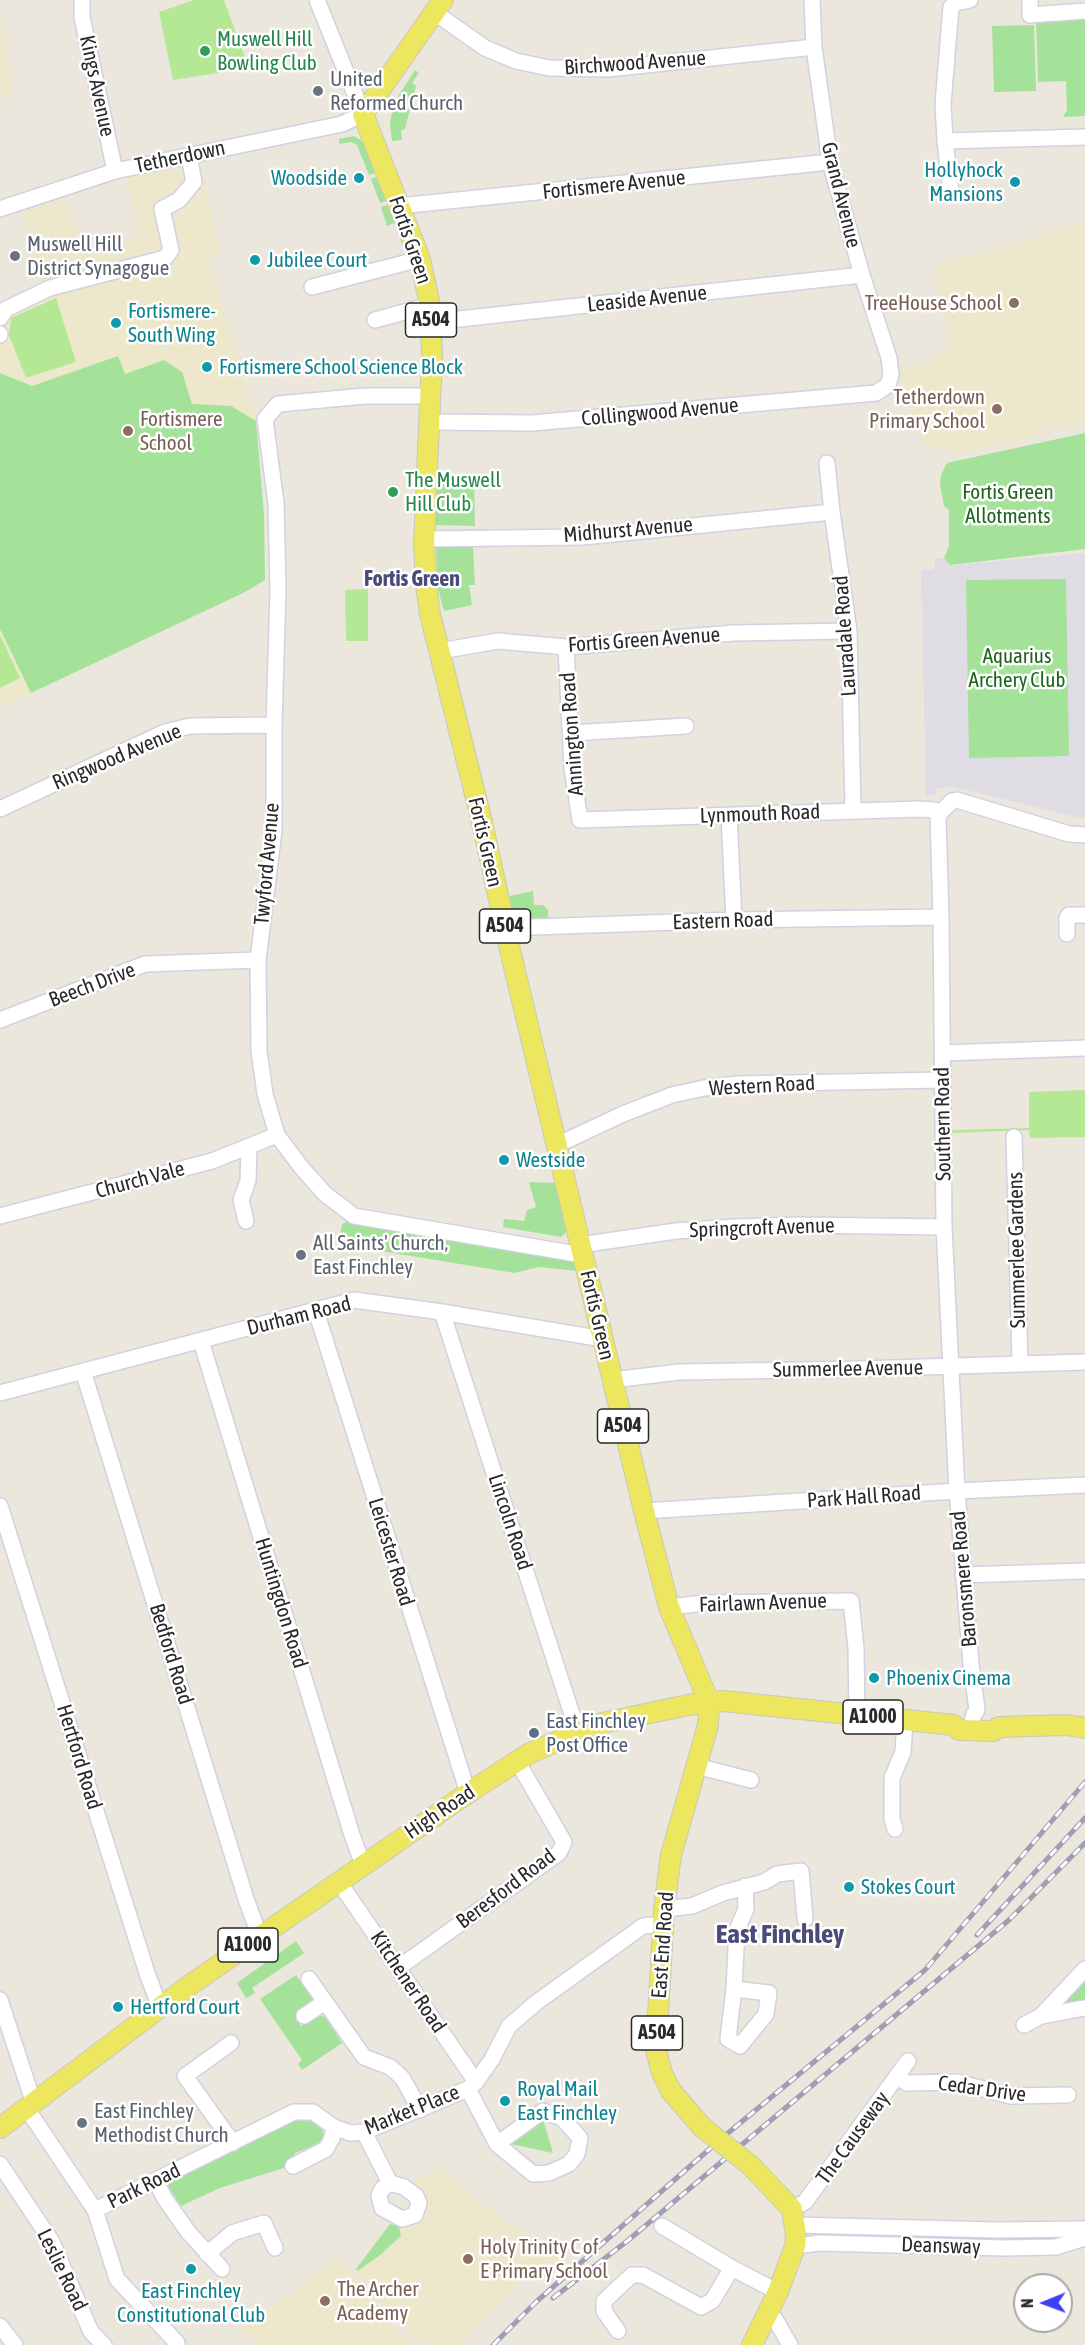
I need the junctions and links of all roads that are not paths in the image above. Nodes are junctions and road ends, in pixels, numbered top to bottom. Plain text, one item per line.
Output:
1 (82, 0) edge
2 (317, 0) edge
3 (812, 0) edge
4 (970, 0) edge
5 (1030, 0) edge
6 (438, 6) edge
7 (1085, 11) edge
8 (814, 47) junction
9 (363, 114) junction
10 (1085, 137) edge
11 (945, 141) junction
12 (189, 156) junction
13 (830, 162) junction
14 (115, 171) junction
15 (951, 192) dead end
16 (399, 207) junction
17 (0, 209) edge
18 (420, 259) junction
19 (862, 275) junction
20 (312, 287) dead end
21 (431, 313) junction
22 (0, 318) edge
23 (375, 320) dead end
24 (888, 385) joint
25 (430, 396) junction
26 (429, 422) junction
27 (827, 463) dead end
28 (832, 512) junction
29 (424, 539) junction
30 (849, 631) junction
31 (566, 647) junction
32 (440, 651) junction
33 (274, 725) junction
34 (686, 726) dead end
35 (572, 733) junction
36 (0, 809) edge
37 (853, 810) junction
38 (729, 815) junction
39 (938, 815) junction
40 (580, 820) joint
41 (1085, 835) edge
42 (1085, 915) edge
43 (941, 917) junction
44 (734, 920) junction
45 (505, 928) junction
46 (1067, 934) dead end
47 (258, 960) junction
48 (0, 1020) edge
49 (1085, 1048) edge
50 (942, 1053) junction
51 (942, 1080) junction
52 (278, 1135) junction
53 (1014, 1137) dead end
54 (557, 1145) junction
55 (249, 1147) junction
56 (0, 1216) edge
57 (246, 1221) dead end
58 (944, 1227) junction
59 (581, 1250) junction
60 (316, 1311) junction
61 (442, 1312) junction
62 (603, 1339) junction
63 (201, 1341) junction
64 (1085, 1362) edge
65 (1020, 1363) junction
66 (951, 1366) junction
67 (83, 1371) junction
68 (612, 1380) junction
69 (0, 1393) edge
70 (955, 1433) joint
71 (1085, 1485) edge
72 (957, 1491) junction
73 (0, 1506) edge
74 (644, 1511) junction
75 (1085, 1571) edge
76 (963, 1575) junction
77 (669, 1607) junction
78 (710, 1702) junction
79 (857, 1715) junction
80 (968, 1719) junction
81 (904, 1720) junction
82 (1079, 1724) edge
83 (578, 1733) junction
84 (517, 1761) junction
85 (696, 1766) junction
86 (750, 1780) dead end
87 (468, 1793) junction
88 (895, 1829) dead end
89 (363, 1865) junction
90 (339, 1882) junction
91 (745, 1886) junction
92 (664, 1916) junction
93 (805, 1919) dead end
94 (260, 1937) junction
95 (398, 1968) junction
96 (1085, 1969) edge
97 (309, 1979) dead end
98 (734, 1989) dead end
99 (0, 2000) edge
100 (325, 2002) junction
101 (160, 2008) junction
102 (1085, 2008) edge
103 (304, 2016) dead end
104 (1041, 2016) junction
105 (1024, 2025) dead end
106 (231, 2043) dead end
107 (908, 2061) dead end
108 (898, 2078) junction
109 (472, 2086) junction
110 (1068, 2095) dead end
111 (30, 2107) junction
112 (420, 2110) junction
113 (334, 2127) junction
114 (0, 2128) edge
115 (364, 2132) junction
116 (233, 2143) junction
117 (497, 2144) junction
118 (0, 2164) edge
119 (293, 2166) dead end
120 (156, 2181) junction
121 (390, 2183) dead end
122 (95, 2210) junction
123 (794, 2217) junction
124 (662, 2226) dead end
125 (1085, 2229) edge
126 (1085, 2238) edge
127 (795, 2246) junction
128 (275, 2248) dead end
129 (207, 2254) junction
130 (732, 2268) junction
131 (222, 2269) dead end
132 (778, 2292) junction
133 (768, 2314) junction
134 (0, 2326) edge
135 (618, 2331) dead end
136 (177, 2343) dead end
137 (15, 2345) edge
138 (104, 2345) edge
139 (752, 2345) edge
140 (790, 2345) edge

1 - 14 street, Kings Avenue
2 - 9 street
3 - 8 street, Grand Avenue
4 - 11 street
5 - 7 street
6 - 8 street, Birchwood Avenue
6 - 9 main road
8 - 13 street, Grand Avenue
9 - 12 street, Tetherdown
9 - 16 main road, Fortis Green / A504
10 - 11 street
11 - 15 street
12 - 14 street, Tetherdown
12 - 22 street
13 - 16 street, Fortismere Avenue
13 - 19 street, Grand Avenue
14 - 17 street, Tetherdown
16 - 18 main road, Fortis Green / A504
18 - 20 street
18 - 21 main road, Fortis Green / A504
19 - 21 street, Leaside Avenue
19 - 24 street, Grand Avenue
21 - 23 street, Leaside Avenue
21 - 25 main road, Fortis Green / A504
24 - 26 street, Collingwood Avenue
25 - 26 main road, Fortis Green / A504
25 - 33 street, Twyford Avenue
26 - 29 main road, Fortis Green / A504
27 - 28 street, Lauradale Road
28 - 29 street, Midhurst Avenue
28 - 30 street, Lauradale Road
29 - 32 main road, Fortis Green / A504
30 - 31 street, Fortis Green Avenue
30 - 37 street, Lauradale Road
31 - 32 street, Fortis Green Avenue
31 - 35 street, Annington Road
32 - 45 main road, Fortis Green / A504
33 - 36 street, Ringwood Avenue
33 - 47 street, Twyford Avenue
34 - 35 street
35 - 40 street, Annington Road
37 - 38 street, Lynmouth Road
37 - 39 street, Lynmouth Road
38 - 40 street, Lynmouth Road
38 - 44 street
39 - 41 street
39 - 43 street, Southern Road
42 - 46 street
43 - 44 street, Eastern Road
43 - 50 street, Southern Road
44 - 45 street, Eastern Road
45 - 54 main road, Fortis Green / A504
47 - 48 street, Beech Drive
47 - 52 street, Twyford Avenue
49 - 50 street
50 - 51 street, Southern Road
51 - 54 street, Western Road
51 - 58 street, Southern Road
52 - 55 street, Church Vale
52 - 59 street, Twyford Avenue
53 - 65 street, Summerlee Gardens
54 - 59 main road, Fortis Green / A504
55 - 56 street, Church Vale
55 - 57 street
58 - 59 street, Springcroft Avenue
58 - 66 street, Southern Road
59 - 62 main road, Fortis Green / A504
60 - 61 street, Durham Road
60 - 63 street, Durham Road
60 - 87 street, Leicester Road
61 - 62 street, Durham Road
61 - 83 street, Lincoln Road
62 - 68 main road, Fortis Green / A504
63 - 67 street, Durham Road
63 - 89 street, Huntingdon Road
64 - 65 street, Summerlee Avenue
65 - 66 street, Summerlee Avenue
66 - 68 street, Summerlee Avenue
66 - 70 street, Southern Road
67 - 69 street, Durham Road
67 - 94 street, Bedford Road
68 - 74 main road, Fortis Green / A504
70 - 72 street, Baronsmere Road
71 - 72 street, Park Hall Road
72 - 74 street, Park Hall Road
72 - 76 street, Baronsmere Road
73 - 101 street, Hertford Road
74 - 77 main road, Fortis Green / A504
75 - 76 street
76 - 80 street, Baronsmere Road
77 - 78 main road, Fortis Green / A504
77 - 79 street, Fairlawn Avenue
78 - 79 main road, High Road / A1000
78 - 83 main road, High Road / A1000
78 - 85 main road, East End Road / A504
79 - 81 main road, High Road / A1000
80 - 81 main road, High Road / A1000
80 - 82 main road, High Road / A1000
81 - 88 street
83 - 84 main road, High Road / A1000
84 - 87 main road, High Road / A1000
84 - 95 street, Beresford Road
85 - 86 street
85 - 92 main road, East End Road / A504
87 - 89 main road, High Road / A1000
89 - 90 main road, High Road / A1000
90 - 94 main road, High Road / A1000
90 - 95 street, Kitchener Road
91 - 92 street, Market Place
91 - 93 street, Market Place
91 - 98 street
92 - 109 street, Market Place
92 - 123 main road, East End Road / A504, bridge
94 - 101 main road, High Road / A1000
95 - 109 street, Kitchener Road
96 - 104 street
97 - 100 street
99 - 111 street, Park Road
100 - 103 street
100 - 112 street
101 - 111 main road, High Road / A1000
102 - 104 street
104 - 105 street
106 - 116 street
107 - 108 street, The Causeway
108 - 110 street, Cedar Drive
108 - 123 street, The Causeway
109 - 112 street, Market Place
109 - 117 street, Kitchener Road
111 - 114 main road, High Road / A1000
111 - 122 street, Park Road
112 - 115 street, Market Place
113 - 115 street, Market Place
113 - 116 street, Park Road
113 - 119 street, Market Place
115 - 121 street
116 - 120 street, Park Road
117 - 117 street
118 - 138 street, Leslie Road
120 - 122 street, Park Road
120 - 129 street
122 - 136 street
123 - 125 street, Deansway
123 - 127 main road
124 - 130 street
126 - 127 street, Deansway
127 - 132 main road
128 - 129 street
129 - 131 street
130 - 132 street
130 - 135 street
132 - 133 main road
133 - 139 main road
133 - 140 street
134 - 137 street

